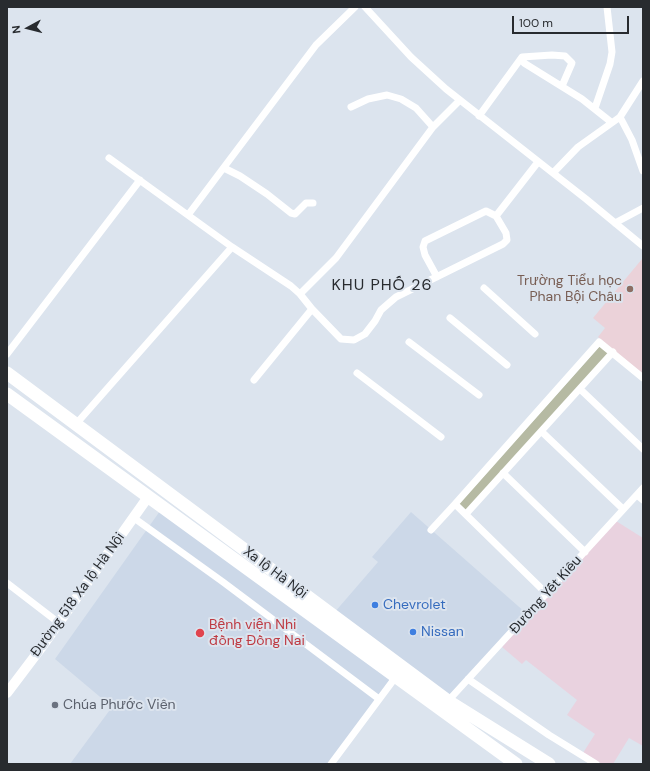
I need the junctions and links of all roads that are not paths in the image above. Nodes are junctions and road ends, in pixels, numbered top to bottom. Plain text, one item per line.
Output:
1 (355, 7) edge
2 (365, 7) edge
3 (607, 7) edge
4 (522, 57) junction
5 (643, 81) edge
6 (562, 86) junction
7 (640, 93) edge
8 (460, 101) junction
9 (351, 107) dead end
10 (595, 108) junction
11 (479, 116) junction
12 (620, 117) junction
13 (611, 122) junction
14 (433, 127) junction
15 (640, 149) edge
16 (109, 158) dead end
17 (538, 162) junction
18 (224, 168) junction
19 (643, 171) edge
20 (553, 173) junction
21 (140, 180) junction
22 (313, 203) dead end
23 (643, 208) edge
24 (188, 215) junction
25 (496, 216) junction
26 (615, 223) junction
27 (643, 246) edge
28 (232, 247) junction
29 (437, 277) junction
30 (484, 288) dead end
31 (300, 294) junction
32 (312, 309) junction
33 (450, 318) dead end
34 (535, 334) dead end
35 (409, 342) dead end
36 (613, 352) junction
37 (7, 354) edge
38 (507, 365) dead end
39 (7, 373) edge
40 (357, 373) dead end
41 (643, 378) edge
42 (254, 380) dead end
43 (580, 389) junction
44 (7, 394) edge
45 (479, 395) dead end
46 (76, 424) junction
47 (542, 432) junction
48 (441, 437) dead end
49 (643, 449) edge
50 (504, 473) junction
51 (643, 488) edge
52 (636, 495) junction
53 (148, 497) junction
54 (643, 500) edge
55 (455, 504) junction
56 (623, 509) junction
57 (466, 514) junction
58 (134, 518) junction
59 (431, 530) dead end
60 (585, 552) junction
61 (7, 583) edge
62 (547, 594) junction
63 (59, 623) junction
64 (395, 678) junction
65 (468, 679) junction
66 (7, 693) edge
67 (379, 699) junction
68 (448, 702) junction
69 (331, 764) edge
70 (516, 764) edge
71 (549, 764) edge
72 (596, 764) edge

1 - 18 street
2 - 8 street
3 - 10 street
4 - 6 street
4 - 6 street
4 - 11 street
5 - 7 street
6 - 10 street
7 - 12 street
8 - 11 street
8 - 14 street
9 - 14 street
10 - 13 street
11 - 17 street
12 - 13 street
12 - 15 street
13 - 20 street
14 - 31 street
15 - 19 street
16 - 21 street
17 - 20 street
17 - 25 street
18 - 22 street
18 - 24 street
20 - 26 street
21 - 24 street
21 - 37 street
23 - 26 street
24 - 28 street
25 - 29 street
25 - 29 street
26 - 27 street
28 - 31 street
28 - 46 street
29 - 32 street
30 - 34 street
31 - 32 street
32 - 42 street
33 - 38 street
35 - 45 street
36 - 41 street
36 - 43 street
36 - 55 street
39 - 46 highway, Xa lộ Hà Nội
40 - 48 street
43 - 47 street
43 - 49 street
44 - 53 highway, Xa lộ Hà Nội
46 - 68 highway, Xa lộ Hà Nội
47 - 50 street
47 - 56 street
50 - 57 street
50 - 60 street
51 - 52 street, Đường Yết Kiêu
52 - 54 street
52 - 56 street, Đường Yết Kiêu
53 - 58 street, Đường 518 Xa lộ Hà Nội
53 - 64 highway, Xa lộ Hà Nội
55 - 57 street
55 - 59 street
56 - 60 street, Đường Yết Kiêu
57 - 62 street
58 - 63 street, Đường 518 Xa lộ Hà Nội
58 - 67 street
60 - 62 street, Đường Yết Kiêu
61 - 63 street
62 - 65 street, Đường Yết Kiêu
63 - 66 street, Đường 518 Xa lộ Hà Nội
64 - 67 street
64 - 70 highway, Xa lộ Hà Nội
65 - 68 street, Đường Yết Kiêu
65 - 72 street
67 - 69 street
68 - 71 highway, Xa lộ Hà Nội

